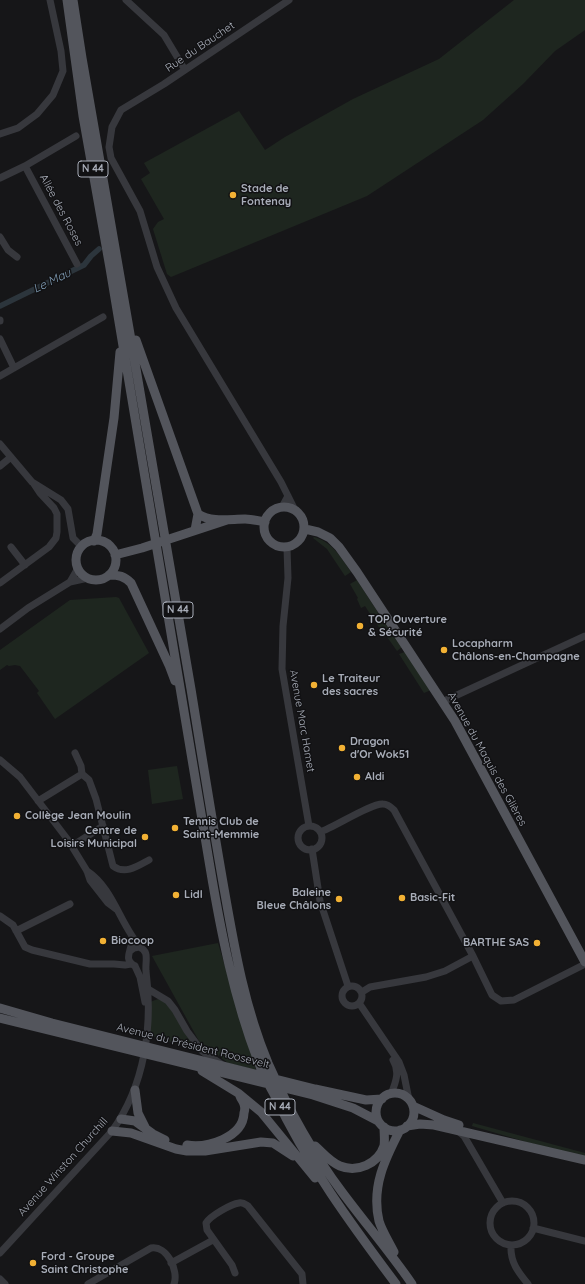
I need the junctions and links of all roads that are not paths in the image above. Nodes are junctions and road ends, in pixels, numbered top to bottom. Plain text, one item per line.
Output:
1 (50, 0) edge
2 (67, 0) edge
3 (73, 0) edge
4 (126, 0) edge
5 (289, 0) edge
6 (185, 70) junction
7 (0, 134) edge
8 (76, 136) dead end
9 (25, 166) junction
10 (0, 178) edge
11 (0, 237) edge
12 (17, 257) dead end
13 (77, 264) dead end
14 (123, 294) junction
15 (103, 317) dead end
16 (121, 337) junction
17 (0, 339) edge
18 (14, 368) junction
19 (0, 376) edge
20 (0, 444) edge
21 (11, 457) junction
22 (0, 466) edge
23 (32, 482) junction
24 (288, 496) junction
25 (282, 507) junction
26 (295, 510) junction
27 (198, 514) junction
28 (227, 520) junction
29 (265, 522) junction
30 (305, 529) junction
31 (195, 530) junction
32 (94, 541) junction
33 (82, 546) junction
34 (11, 547) dead end
35 (287, 548) junction
36 (115, 555) junction
37 (25, 565) junction
38 (78, 568) junction
39 (109, 576) junction
40 (88, 578) junction
41 (70, 582) junction
42 (0, 583) edge
43 (0, 629) edge
44 (585, 636) edge
45 (183, 702) junction
46 (442, 702) junction
47 (75, 753) dead end
48 (0, 760) edge
49 (82, 774) junction
50 (38, 800) junction
51 (103, 826) junction
52 (309, 826) junction
53 (320, 832) junction
54 (72, 846) junction
55 (312, 849) junction
56 (149, 860) dead end
57 (70, 904) dead end
58 (0, 916) edge
59 (16, 931) junction
60 (133, 939) junction
61 (141, 948) junction
62 (129, 953) junction
63 (473, 956) junction
64 (145, 962) junction
65 (585, 963) edge
66 (114, 964) junction
67 (133, 965) junction
68 (348, 986) junction
69 (148, 989) junction
70 (362, 992) junction
71 (358, 1004) junction
72 (0, 1008) edge
73 (149, 1014) junction
74 (0, 1018) edge
75 (129, 1046) junction
76 (158, 1053) junction
77 (190, 1065) junction
78 (224, 1066) junction
79 (242, 1074) junction
80 (135, 1090) junction
81 (314, 1092) junction
82 (238, 1093) junction
83 (391, 1094) junction
84 (382, 1099) junction
85 (411, 1103) junction
86 (120, 1120) junction
87 (381, 1124) junction
88 (404, 1128) junction
89 (457, 1130) junction
90 (112, 1131) junction
91 (149, 1131) junction
92 (131, 1133) junction
93 (306, 1137) junction
94 (530, 1146) junction
95 (585, 1160) edge
96 (302, 1162) junction
97 (336, 1202) junction
98 (503, 1203) junction
99 (533, 1228) junction
100 (213, 1240) junction
101 (585, 1241) edge
102 (511, 1245) junction
103 (0, 1253) edge
104 (171, 1263) junction
105 (235, 1273) dead end
106 (405, 1274) junction
107 (0, 1279) edge
108 (5, 1284) edge
109 (88, 1284) edge
110 (174, 1284) edge
111 (303, 1284) edge
112 (396, 1284) edge
113 (412, 1284) edge
114 (528, 1284) edge

1 - 7 street
2 - 16 main road, N 44
3 - 14 main road, N 44
4 - 6 street
5 - 6 street, Rue du Bauchet
6 - 24 street, Rue du Bauchet
8 - 9 street
9 - 10 street
9 - 13 street, Allée des Roses
11 - 12 street
14 - 27 main road
14 - 93 main road, N 44
15 - 18 street
16 - 32 main road
16 - 45 main road, N 44
17 - 18 street
18 - 19 street
20 - 21 street
21 - 22 street
21 - 23 street
23 - 33 street
23 - 37 street
24 - 25 street
24 - 26 street
25 - 26 main road
25 - 29 main road
26 - 30 main road
27 - 28 main road
27 - 31 main road
28 - 29 main road
28 - 31 main road
29 - 35 main road
30 - 35 main road
30 - 46 main road, Avenue du Maquis des Glières
31 - 36 main road
32 - 33 main road
32 - 36 main road
33 - 38 main road
34 - 37 street
35 - 52 street, Avenue Marc Hamet
36 - 39 main road
37 - 42 street
38 - 40 main road
38 - 41 street
39 - 40 main road
39 - 45 main road
40 - 41 street
41 - 43 street
44 - 46 street
45 - 97 main road, N 44
46 - 65 main road, Avenue du Maquis des Glières
47 - 49 street
48 - 50 street
49 - 50 street
49 - 51 street
50 - 54 street
51 - 54 street
51 - 56 street
52 - 53 street
52 - 55 street
53 - 55 street
53 - 63 street
54 - 60 street
55 - 68 street
57 - 59 street
58 - 59 street
59 - 66 street
60 - 61 street
60 - 62 street
61 - 62 street
61 - 64 street
62 - 66 street
62 - 67 street
63 - 65 street
63 - 70 street
64 - 67 street
64 - 69 street
66 - 67 street
67 - 73 street
68 - 70 street
68 - 71 street
69 - 73 street
69 - 78 street
70 - 71 street
71 - 83 street
71 - 85 street
72 - 75 main road, Avenue du Président Roosevelt
73 - 80 street, Avenue Winston Churchill
74 - 75 main road, Avenue du Président Roosevelt
75 - 76 main road, Avenue du Président Roosevelt
76 - 77 main road, Avenue du Président Roosevelt
76 - 78 main road, Avenue du Président Roosevelt
77 - 79 main road, Avenue du Président Roosevelt
77 - 82 main road
78 - 79 main road, Avenue du Président Roosevelt
79 - 81 main road, Avenue du Président Roosevelt
80 - 86 street, Avenue Winston Churchill
80 - 91 main road
81 - 84 main road, Avenue du Président Roosevelt
81 - 87 main road, Avenue du Président Roosevelt
82 - 91 main road
82 - 96 main road
83 - 84 main road
83 - 85 main road
84 - 87 main road
85 - 88 main road
85 - 94 main road
86 - 90 street, Avenue Winston Churchill
86 - 91 main road
86 - 92 main road
87 - 88 main road
87 - 93 main road
88 - 89 main road
88 - 106 main road
89 - 94 main road
89 - 98 street
90 - 92 main road
90 - 103 street, Avenue Winston Churchill
92 - 96 main road
93 - 106 main road, N 44
94 - 95 main road
96 - 97 main road
97 - 112 main road, N 44
98 - 99 street
98 - 102 street
99 - 101 street
99 - 102 street
100 - 104 street
100 - 105 street
100 - 111 street
102 - 114 street
104 - 109 street
104 - 110 street
106 - 113 main road, N 44
107 - 108 street

